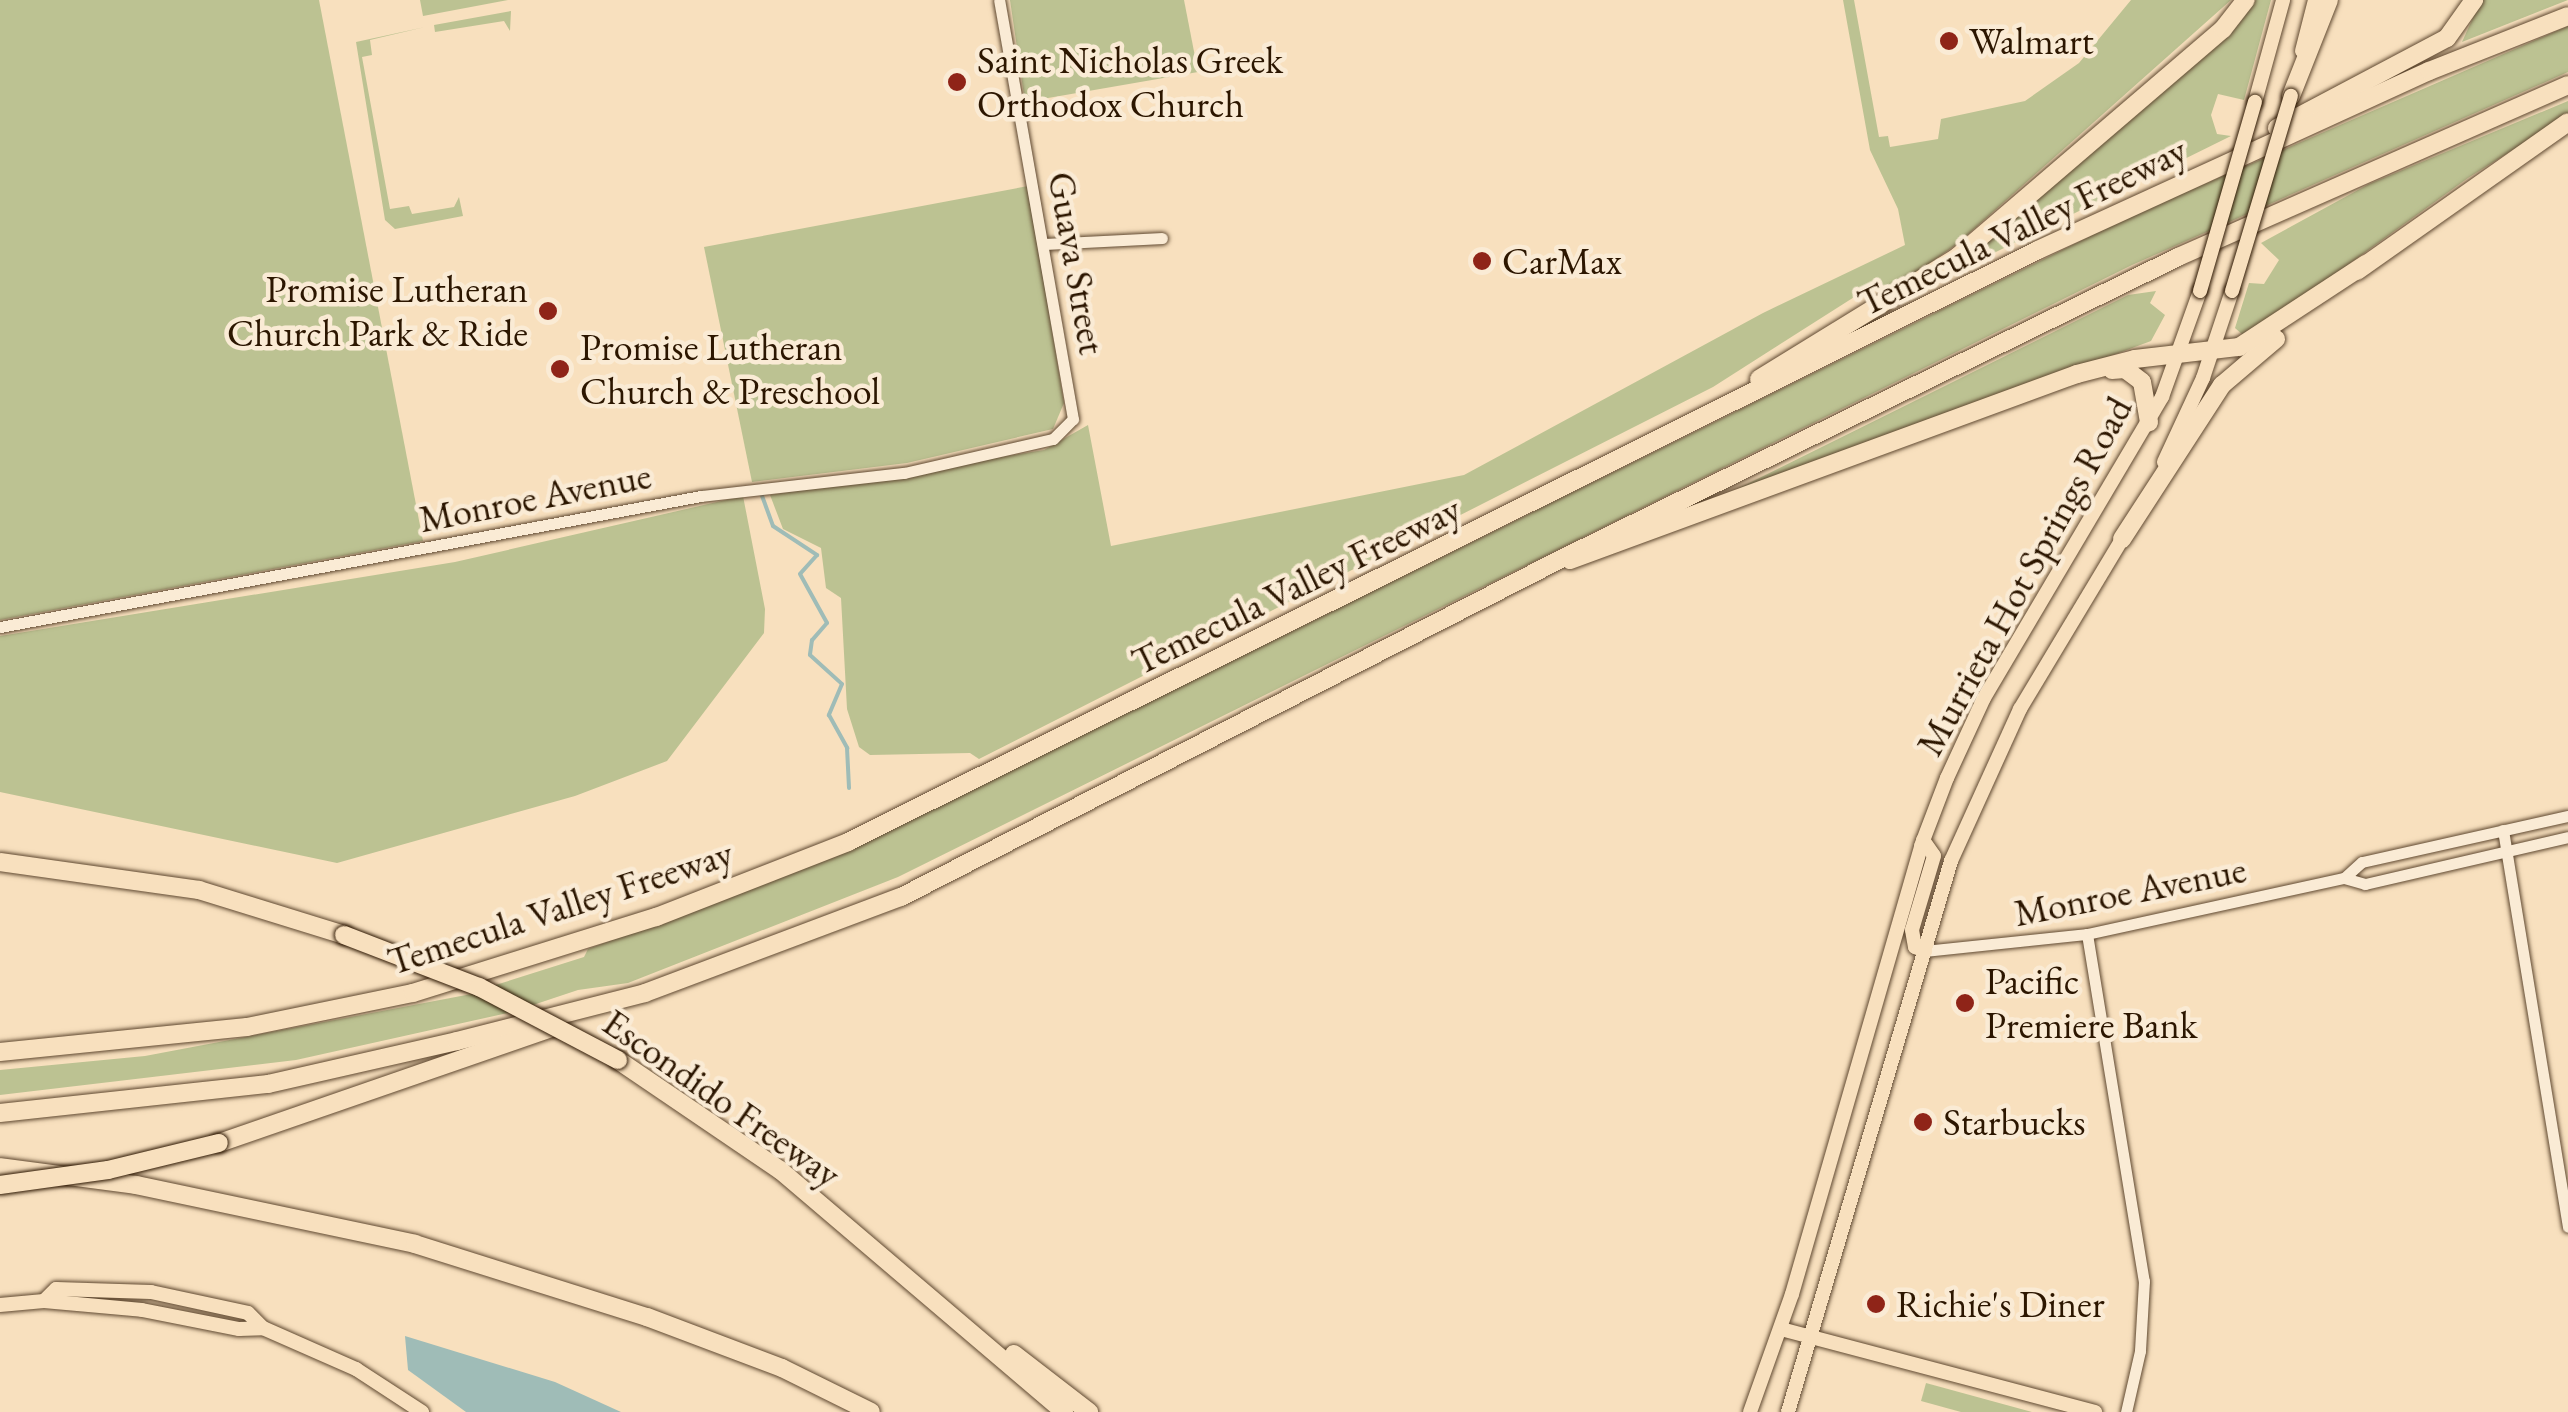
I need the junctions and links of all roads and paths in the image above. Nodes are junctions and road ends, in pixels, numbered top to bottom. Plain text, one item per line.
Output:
1 (999, 0) edge
2 (2246, 0) edge
3 (2283, 0) edge
4 (2314, 0) edge
5 (2328, 0) edge
6 (2474, 0) edge
7 (2568, 16) edge
8 (2568, 85) edge
9 (2291, 96) junction
10 (2568, 122) edge
11 (1162, 238) dead end
12 (1044, 244) junction
13 (2038, 250) junction
14 (2366, 264) junction
15 (2212, 353) junction
16 (2180, 356) junction
17 (2076, 374) junction
18 (1073, 419) joint
19 (2148, 422) junction
20 (1590, 476) junction
21 (2122, 539) junction
22 (1555, 562) junction
23 (0, 627) edge
24 (2568, 816) edge
25 (2502, 830) junction
26 (2568, 837) edge
27 (1923, 840) junction
28 (2505, 854) junction
29 (0, 862) edge
30 (2344, 878) junction
31 (2087, 934) junction
32 (1925, 950) junction
33 (644, 993) junction
34 (0, 1052) edge
35 (0, 1113) edge
36 (0, 1167) edge
37 (0, 1184) edge
38 (2568, 1227) edge
39 (893, 1264) junction
40 (44, 1301) junction
41 (0, 1305) edge
42 (221, 1306) junction
43 (102, 1307) junction
44 (263, 1328) junction
45 (1781, 1329) junction
46 (1814, 1337) junction
47 (782, 1368) junction
48 (422, 1412) edge
49 (847, 1412) edge
50 (871, 1412) edge
51 (1064, 1412) edge
52 (1089, 1412) edge
53 (1750, 1412) edge
54 (1788, 1412) edge
55 (2095, 1412) edge
56 (2126, 1412) edge

1 - 12 street, Guava Street
2 - 20 highway
3 - 16 main road, Murrieta Hot Springs Road, bridge
4 - 9 main road, Murrieta Hot Springs Road
5 - 9 highway
6 - 13 highway
7 - 13 highway, Temecula Valley Freeway
8 - 22 highway
9 - 15 main road, Murrieta Hot Springs Road, bridge
10 - 14 highway
11 - 12 street
12 - 18 street, Guava Street
13 - 20 highway, Temecula Valley Freeway
14 - 15 highway
14 - 21 highway
15 - 16 highway
15 - 21 main road, Murrieta Hot Springs Road
16 - 17 highway
16 - 19 main road, Murrieta Hot Springs Road
17 - 19 highway
17 - 22 highway
18 - 23 street, Monroe Avenue
19 - 27 main road, Murrieta Hot Springs Road
20 - 34 highway, Temecula Valley Freeway
21 - 32 main road, Murrieta Hot Springs Road
22 - 33 highway
24 - 25 street, Monroe Avenue
25 - 28 street
25 - 30 street, Monroe Avenue
26 - 28 street, Monroe Avenue
27 - 32 main road
27 - 45 main road, Murrieta Hot Springs Road
28 - 30 street, Monroe Avenue
28 - 38 street
29 - 39 highway, Escondido Freeway, bridge
30 - 31 street, Monroe Avenue
31 - 32 street, Monroe Avenue
31 - 56 street
32 - 46 main road, Murrieta Hot Springs Road
33 - 35 highway
33 - 37 highway, bridge
36 - 47 highway
39 - 51 highway, Escondido Freeway
39 - 52 highway
40 - 41 main road
40 - 42 main road
40 - 43 main road
42 - 43 main road
42 - 44 main road
43 - 44 main road
44 - 48 main road
45 - 46 main road
45 - 53 main road, Murrieta Hot Springs Road
46 - 54 main road, Murrieta Hot Springs Road
46 - 55 main road
47 - 49 highway
47 - 50 highway

